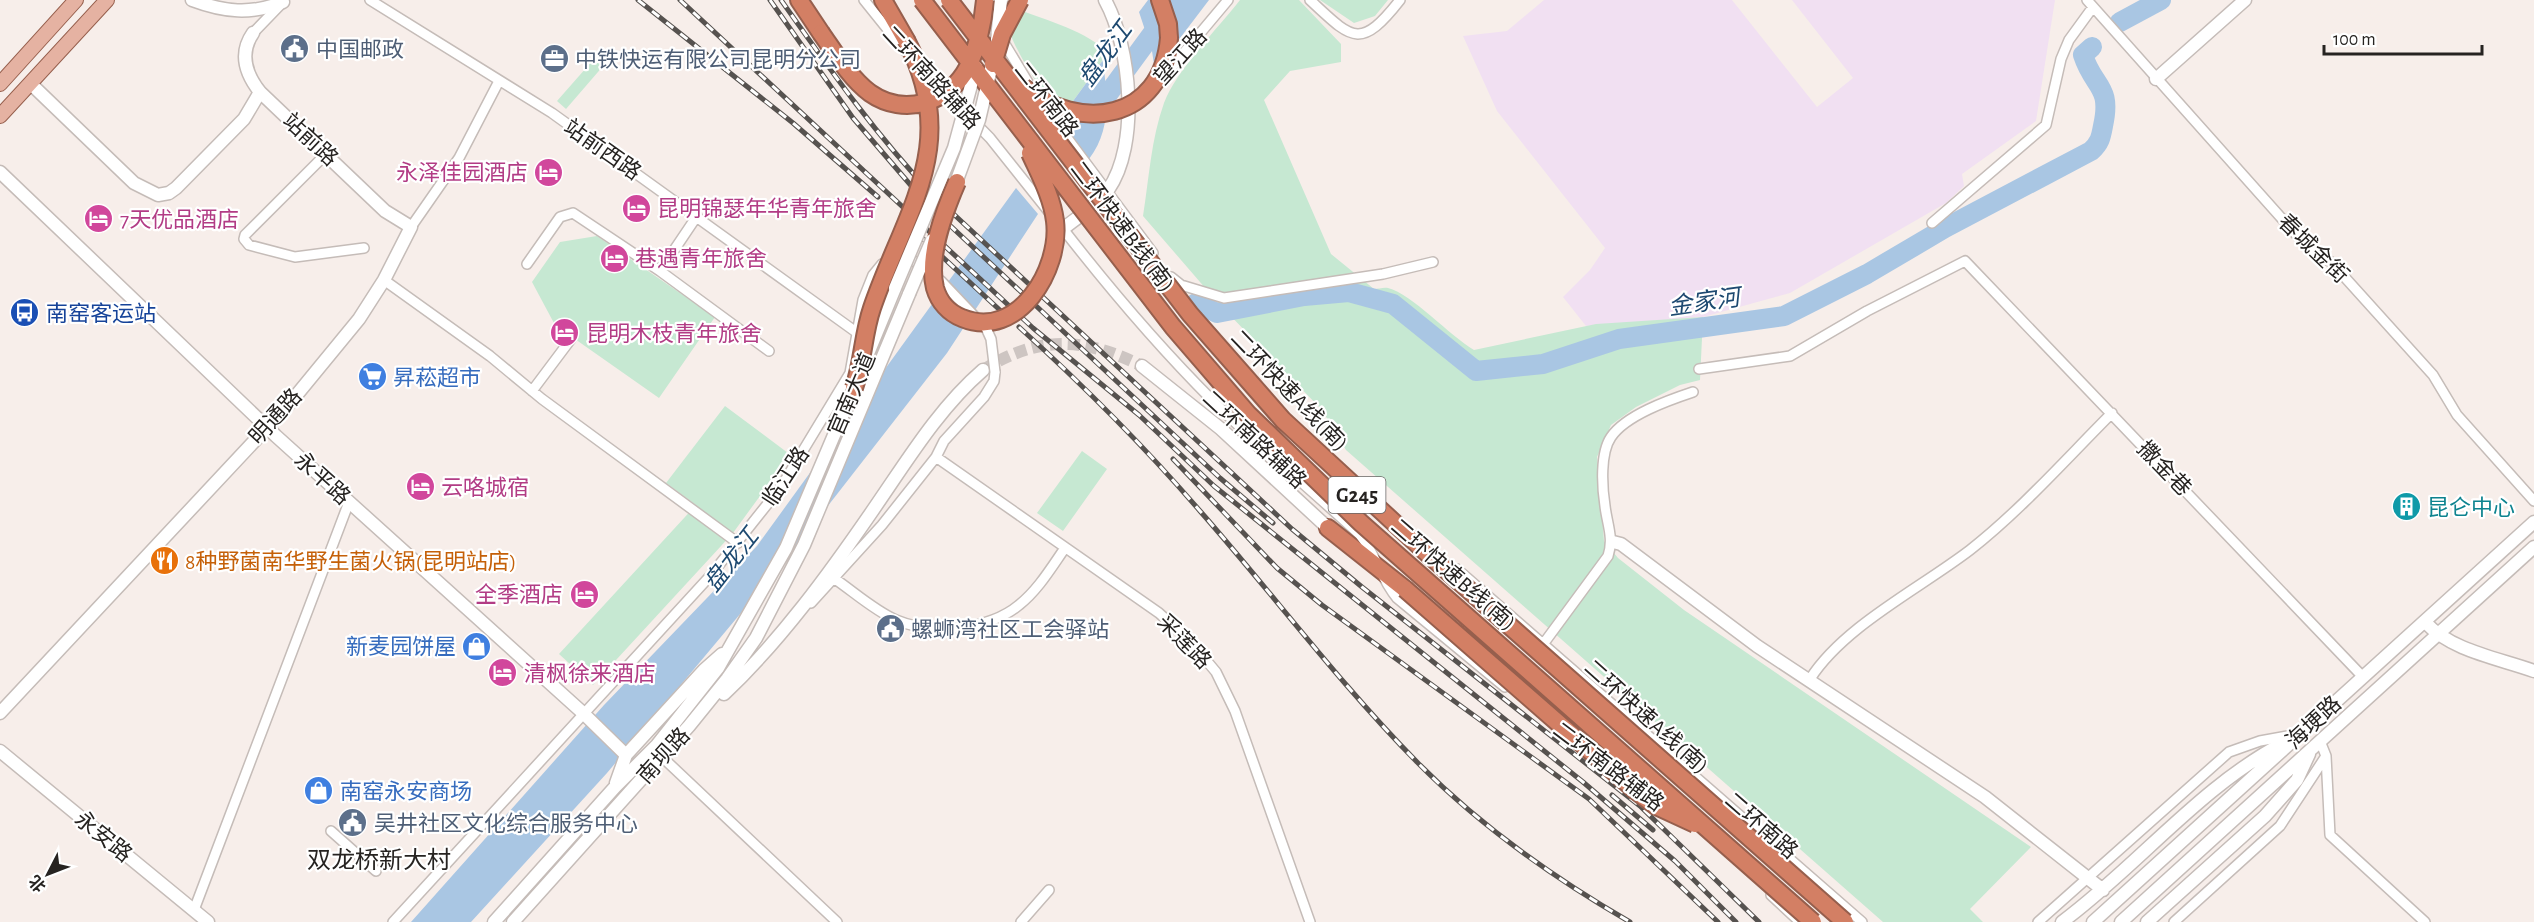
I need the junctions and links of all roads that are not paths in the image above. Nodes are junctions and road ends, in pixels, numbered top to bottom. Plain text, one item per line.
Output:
1 (76, 0) edge
2 (192, 0) edge
3 (370, 0) edge
4 (798, 0) edge
5 (864, 0) edge
6 (884, 0) edge
7 (922, 0) edge
8 (947, 0) edge
9 (978, 0) edge
10 (985, 0) edge
11 (1001, 0) edge
12 (1020, 0) edge
13 (1105, 0) edge
14 (1160, 0) edge
15 (1228, 0) edge
16 (1310, 0) edge
17 (1400, 0) edge
18 (2245, 0) edge
19 (106, 1) edge
20 (284, 1) edge
21 (2090, 3) edge
22 (253, 33) joint
23 (988, 51) junction
24 (2156, 79) junction
25 (499, 81) junction
26 (0, 84) edge
27 (31, 84) junction
28 (989, 84) junction
29 (260, 92) junction
30 (1128, 106) junction
31 (0, 116) edge
32 (327, 153) junction
33 (0, 172) edge
34 (957, 182) junction
35 (1103, 196) junction
36 (1087, 210) junction
37 (697, 216) junction
38 (1932, 223) dead end
39 (411, 227) junction
40 (1063, 229) junction
41 (364, 248) dead end
42 (1433, 262) dead end
43 (527, 264) dead end
44 (660, 271) junction
45 (1171, 277) junction
46 (384, 280) junction
47 (856, 332) junction
48 (571, 339) dead end
49 (769, 351) dead end
50 (1142, 366) tunnel mouth
51 (1700, 369) dead end
52 (989, 371) junction
53 (854, 388) junction
54 (532, 392) junction
55 (1693, 392) dead end
56 (2112, 413) junction
57 (267, 427) junction
58 (936, 457) junction
59 (2534, 501) edge
60 (349, 502) junction
61 (2534, 522) edge
62 (1328, 528) joint
63 (1612, 542) junction
64 (738, 543) junction
65 (1065, 548) junction
66 (2534, 548) edge
67 (1379, 568) junction
68 (835, 579) junction
69 (791, 620) junction
70 (2426, 622) junction
71 (2439, 636) junction
72 (1544, 644) junction
73 (733, 645) junction
74 (2534, 671) edge
75 (2363, 677) junction
76 (1810, 679) junction
77 (716, 694) joint
78 (0, 713) edge
79 (586, 716) junction
80 (2301, 734) junction
81 (2316, 745) junction
82 (0, 751) edge
83 (625, 754) junction
84 (661, 756) junction
85 (2326, 756) junction
86 (646, 757) joint
87 (615, 787) junction
88 (331, 831) dead end
89 (1731, 850) junction
90 (376, 871) dead end
91 (2088, 877) junction
92 (1049, 890) dead end
93 (2103, 890) junction
94 (194, 910) junction
95 (208, 922) edge
96 (393, 922) edge
97 (494, 922) edge
98 (513, 922) edge
99 (837, 922) edge
100 (1021, 922) edge
101 (1310, 922) edge
102 (1800, 922) edge
103 (1815, 922) edge
104 (1840, 922) edge
105 (1845, 922) edge
106 (1862, 922) edge
107 (2038, 922) edge
108 (2062, 922) edge
109 (2093, 922) edge
110 (2121, 922) edge
111 (2146, 922) edge
112 (2174, 922) edge
113 (2424, 922) edge

1 - 26 main road
2 - 20 main road
3 - 25 street, 站前西路
4 - 10 highway, bridge
5 - 40 street, 二环南路辅路
6 - 53 highway, bridge
7 - 28 highway, 二环快速B线(南), bridge
7 - 36 main road, 二环南路 / G245
8 - 23 highway, 二环快速A线(南), bridge
8 - 35 main road, 二环南路 / G245
9 - 35 street, 二环南路辅路
10 - 53 main road, 官南大道, bridge
11 - 28 main road, 官南大道, bridge
12 - 28 highway, bridge
13 - 30 main road
14 - 23 highway, bridge
15 - 30 street, 望江路
16 - 17 street
18 - 24 main road
19 - 27 main road
20 - 22 street
21 - 24 street, 春城金街
21 - 38 street
22 - 29 main road, 站前路
23 - 105 highway, 二环快速A线(南), bridge
24 - 59 street, 春城金街
25 - 37 street, 站前西路
25 - 39 street, 明通路
27 - 29 main road
27 - 31 main road
28 - 34 main road, 官南大道, bridge
28 - 34 highway, bridge
28 - 89 highway, 二环快速B线(南), bridge
29 - 32 main road, 站前路
30 - 35 main road
32 - 39 main road, 站前路
32 - 41 street
33 - 57 main road, 永平路
34 - 77 main road, 官南大道, bridge
35 - 36 main road
35 - 45 street, 二环南路辅路
35 - 104 main road, 二环南路 / G245
36 - 40 main road
36 - 103 main road, 二环南路 / G245
37 - 44 street
37 - 47 street, 站前西路
39 - 46 main road, 明通路
40 - 67 street, 二环南路辅路
42 - 45 street
43 - 44 street
44 - 49 street
45 - 72 street, 二环南路辅路
46 - 54 street
46 - 57 main road, 明通路
47 - 52 street, 临江路, bridge
47 - 64 street, 临江路
48 - 54 street
50 - 62 main road
51 - 56 street, 撒金巷
52 - 58 street
52 - 69 main road
53 - 73 main road, 官南大道
54 - 64 street
55 - 63 street
56 - 75 street, 撒金巷
56 - 76 street
57 - 60 main road, 永平路
57 - 78 main road, 明通路
58 - 65 street, 采莲路
58 - 68 street
60 - 79 main road, 永平路
60 - 94 street
61 - 70 main road, 海埂路
62 - 67 highway
63 - 72 street
63 - 76 main road
64 - 79 street, 临江路
65 - 68 street
65 - 101 street, 采莲路
66 - 71 main road, 海埂路
67 - 89 highway, bridge
67 - 102 street, 二环南路辅路
68 - 69 street
69 - 84 main road
70 - 71 main road
70 - 75 main road, 海埂路
71 - 74 main road
71 - 81 main road, 海埂路
72 - 106 street, 二环南路辅路
73 - 83 main road
73 - 86 main road, 官南大道
75 - 80 main road, 海埂路
76 - 91 main road
77 - 84 main road, 南坝路
79 - 83 main road, 永平路
79 - 96 street, 临江路
80 - 91 street
80 - 93 main road
80 - 109 main road, 海埂路
81 - 85 street
81 - 110 main road, 海埂路
81 - 111 main road
82 - 94 main road, 永安路
83 - 87 main road
84 - 98 main road, 南坝路
84 - 99 street
85 - 112 street
85 - 113 street
86 - 87 main road, 南坝路
87 - 97 main road, 南坝路
88 - 90 street
89 - 103 highway, 二环快速B线(南), bridge
91 - 93 main road
91 - 107 street
92 - 100 street
93 - 108 main road
94 - 95 main road, 永安路

